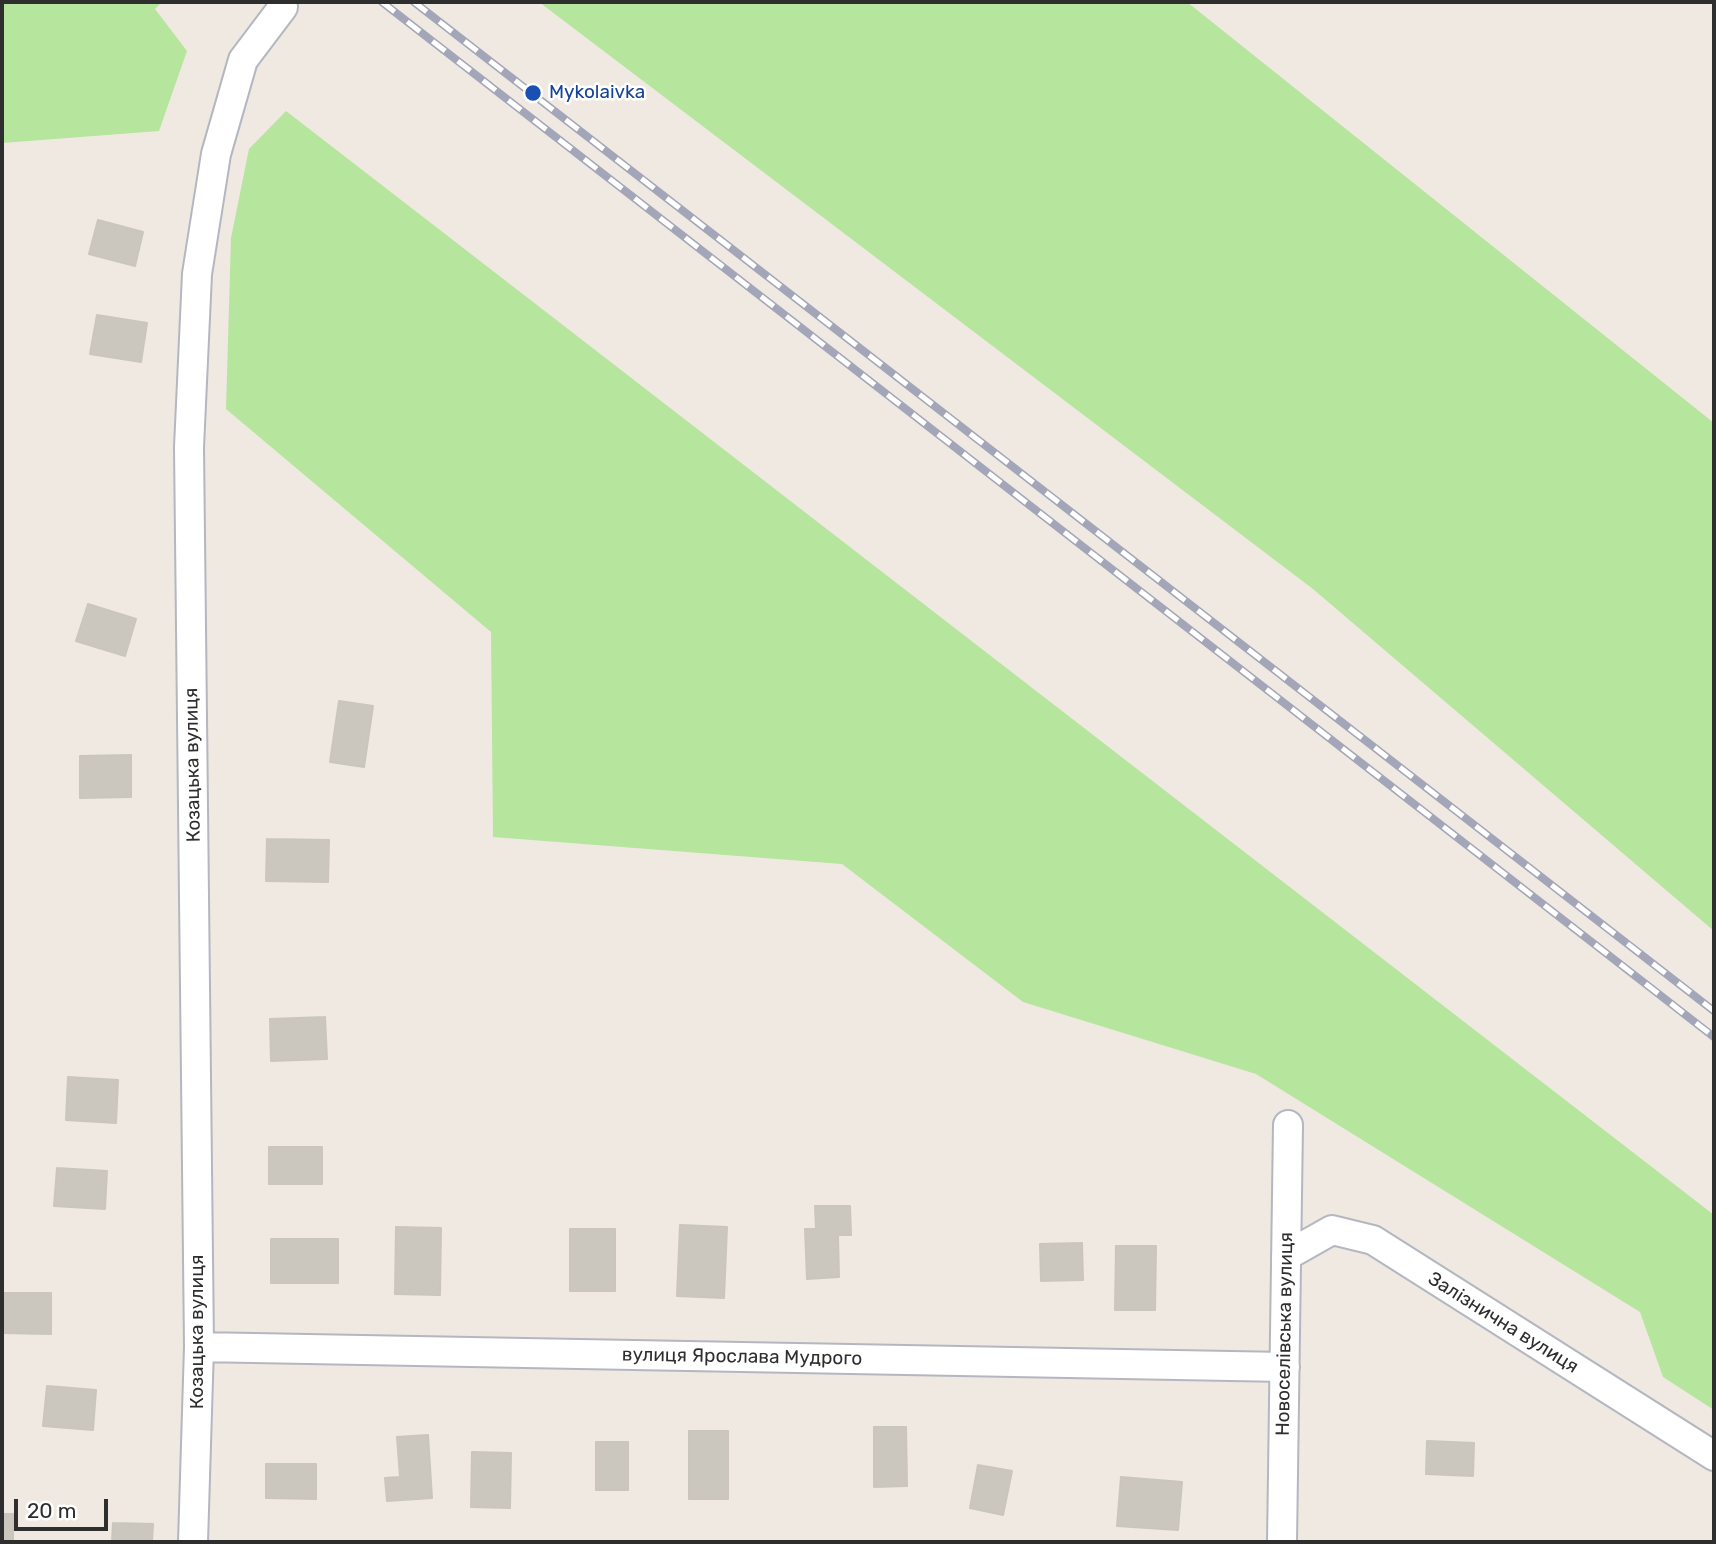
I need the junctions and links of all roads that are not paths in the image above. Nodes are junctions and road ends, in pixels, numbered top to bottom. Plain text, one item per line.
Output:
1 (283, 7) dead end
2 (1288, 1125) dead end
3 (1286, 1256) junction
4 (199, 1347) junction
5 (1285, 1367) junction
6 (1714, 1456) edge
7 (193, 1542) edge
8 (1282, 1542) edge

1 - 4 street, Козацька вулиця
2 - 3 street, Новоселівська вулиця
3 - 5 street, Новоселівська вулиця
3 - 6 street, Залізнична вулиця
4 - 5 street, вулиця Ярослава Мудрого
4 - 7 street, Козацька вулиця
5 - 8 street, Новоселівська вулиця

